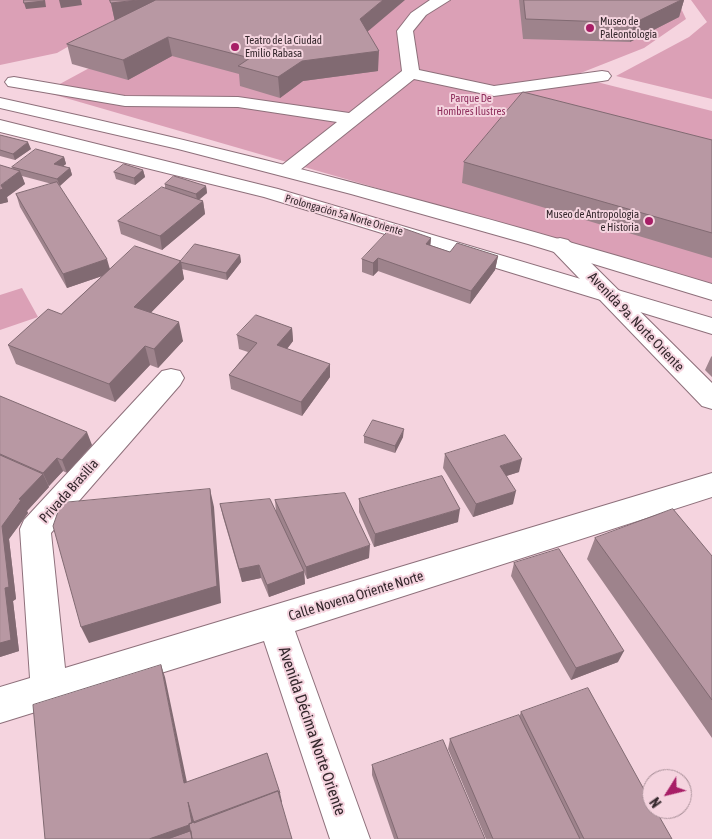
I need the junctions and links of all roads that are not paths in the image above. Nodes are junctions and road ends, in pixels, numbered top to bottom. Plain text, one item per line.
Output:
1 (443, 0) edge
2 (411, 73) junction
3 (602, 76) dead end
4 (14, 82) dead end
5 (0, 103) edge
6 (353, 119) junction
7 (0, 126) edge
8 (288, 170) junction
9 (271, 193) junction
10 (560, 245) junction
11 (712, 292) edge
12 (610, 293) junction
13 (712, 326) edge
14 (171, 378) dead end
15 (712, 399) edge
16 (712, 485) edge
17 (275, 622) junction
18 (49, 690) junction
19 (0, 705) edge
20 (350, 839) edge

1 - 2 street
2 - 3 street
2 - 6 street
4 - 6 street
5 - 8 street
6 - 8 street
7 - 9 street, Prolongación 5a Norte Oriente
8 - 9 street
8 - 10 street
9 - 12 street, Prolongación 5a Norte Oriente
10 - 11 street
10 - 12 street, Avenida 9a. Norte Oriente
12 - 13 street, Prolongación 5a Norte Oriente
12 - 15 street, Avenida 9a. Norte Oriente
14 - 18 street, Privada Brasilia
16 - 17 street, Calle Novena Oriente Norte
17 - 18 street, Calle Novena Oriente Norte
17 - 20 street, Avenida Décima Norte Oriente
18 - 19 street, Calle Novena Oriente Norte

